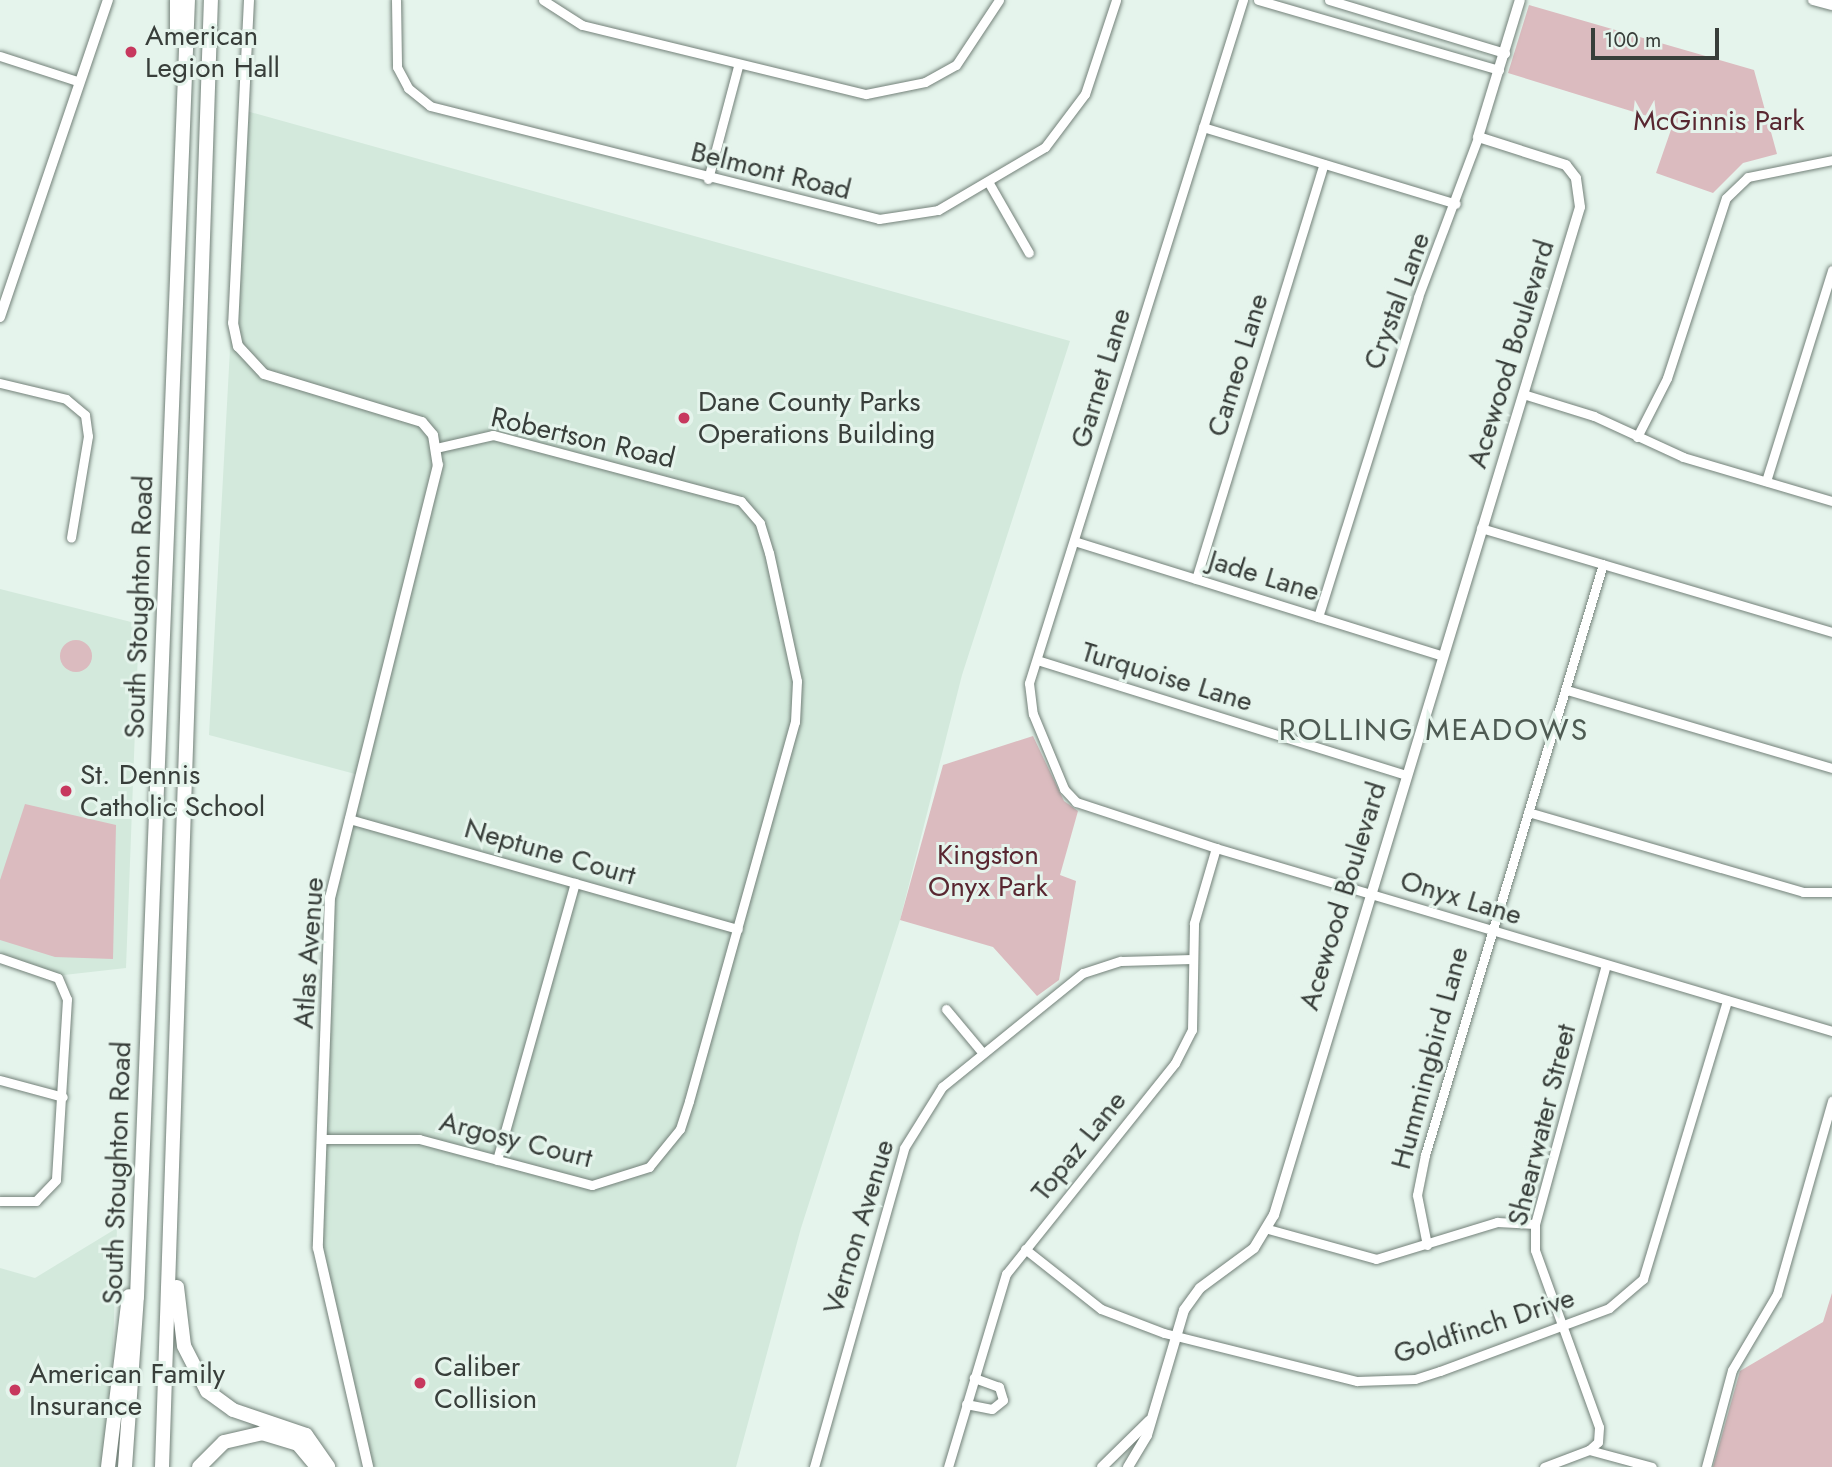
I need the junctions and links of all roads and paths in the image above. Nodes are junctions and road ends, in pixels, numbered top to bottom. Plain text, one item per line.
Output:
1 (102, 0) edge
2 (108, 0) edge
3 (177, 0) edge
4 (188, 0) edge
5 (211, 0) edge
6 (249, 0) edge
7 (396, 0) edge
8 (543, 0) edge
9 (999, 0) edge
10 (1116, 0) edge
11 (1242, 0) edge
12 (1258, 0) edge
13 (1329, 0) edge
14 (1520, 0) edge
15 (1813, 0) edge
16 (1832, 5) edge
17 (1362, 9) junction
18 (99, 19) junction
19 (1357, 26) junction
20 (1505, 52) junction
21 (0, 56) edge
22 (738, 66) junction
23 (1499, 70) junction
24 (77, 81) junction
25 (1203, 127) junction
26 (1478, 137) junction
27 (180, 159) junction
28 (1832, 160) edge
29 (1324, 164) junction
30 (709, 179) junction
31 (990, 185) junction
32 (1456, 204) junction
33 (1029, 253) dead end
34 (1832, 270) edge
35 (0, 317) edge
36 (173, 372) junction
37 (199, 373) junction
38 (0, 383) edge
39 (1523, 394) junction
40 (1637, 437) junction
41 (436, 448) junction
42 (1766, 481) junction
43 (1832, 501) edge
44 (1481, 528) junction
45 (71, 538) dead end
46 (1074, 541) junction
47 (1603, 564) junction
48 (1196, 579) junction
49 (1318, 617) junction
50 (1832, 632) edge
51 (1440, 655) junction
52 (1037, 660) junction
53 (1567, 690) junction
54 (1832, 768) edge
55 (1056, 769) joint
56 (1404, 774) junction
57 (1528, 812) junction
58 (349, 818) junction
59 (1216, 848) junction
60 (575, 883) junction
61 (1832, 892) edge
62 (1367, 894) junction
63 (738, 929) junction
64 (1489, 930) junction
65 (0, 958) edge
66 (1192, 959) junction
67 (1606, 965) junction
68 (179, 999) junction
69 (1727, 1000) junction
70 (946, 1009) dead end
71 (1832, 1031) edge
72 (981, 1051) junction
73 (0, 1080) edge
74 (63, 1097) junction
75 (1832, 1101) edge
76 (322, 1139) junction
77 (497, 1160) junction
78 (142, 1186) junction
79 (0, 1201) edge
80 (1535, 1224) junction
81 (1268, 1229) junction
82 (1427, 1245) junction
83 (1025, 1250) junction
84 (1562, 1326) junction
85 (1174, 1334) junction
86 (974, 1378) junction
87 (966, 1404) junction
88 (1151, 1419) junction
89 (1589, 1450) junction
90 (108, 1467) edge
91 (125, 1467) edge
92 (162, 1467) edge
93 (199, 1467) edge
94 (317, 1467) edge
95 (328, 1467) edge
96 (368, 1467) edge
97 (814, 1467) edge
98 (948, 1467) edge
99 (1102, 1467) edge
100 (1128, 1467) edge
101 (1544, 1467) edge
102 (1652, 1467) edge
103 (1706, 1467) edge

1 - 18 street
2 - 18 street
3 - 27 main road
4 - 27 main road, South Stoughton Road
5 - 37 main road, South Stoughton Road
6 - 41 street
7 - 30 street, Belmont Road
8 - 22 street
9 - 22 street
10 - 31 street, Belmont Road
11 - 25 street, Garnet Lane
12 - 19 street
13 - 17 street
14 - 20 street, Crystal Lane
15 - 16 street
17 - 19 street
17 - 20 street
18 - 24 street
19 - 23 street
20 - 23 street, Crystal Lane
21 - 24 street
22 - 30 street
23 - 26 street, Crystal Lane
24 - 35 street
25 - 29 street
25 - 46 street, Garnet Lane
26 - 32 street, Crystal Lane
26 - 39 street, Acewood Boulevard
27 - 36 main road, South Stoughton Road
28 - 40 street
29 - 32 street
29 - 48 street, Cameo Lane
30 - 31 street, Belmont Road
31 - 33 street
32 - 49 street, Crystal Lane
34 - 42 street
36 - 37 main road
36 - 78 main road, South Stoughton Road
37 - 68 main road, South Stoughton Road
38 - 45 street
39 - 40 street
39 - 44 street, Acewood Boulevard
40 - 42 street
41 - 58 street, Atlas Avenue
41 - 63 street, Robertson Road
42 - 43 street
44 - 47 street
44 - 51 street, Acewood Boulevard
46 - 48 street, Jade Lane
46 - 52 street, Garnet Lane
47 - 50 street
47 - 53 street, Hummingbird Lane
48 - 49 street, Jade Lane
49 - 51 street, Jade Lane
51 - 56 street, Acewood Boulevard
52 - 55 street, Garnet Lane
52 - 56 street, Turquoise Lane
53 - 54 street
53 - 57 street, Hummingbird Lane
55 - 59 street, Onyx Lane
56 - 62 street, Acewood Boulevard
57 - 61 street
57 - 64 street, Hummingbird Lane
58 - 60 street, Neptune Court
58 - 76 street, Atlas Avenue
59 - 62 street, Onyx Lane
59 - 66 street, Topaz Lane
60 - 63 street, Neptune Court
60 - 77 street
62 - 64 street, Onyx Lane
62 - 81 street, Acewood Boulevard
63 - 77 street, Argosy Court
64 - 67 street, Onyx Lane
64 - 82 street, Hummingbird Lane
65 - 74 street
66 - 72 street, Vernon Avenue
66 - 83 street, Topaz Lane
67 - 69 street, Onyx Lane
67 - 80 street, Shearwater Street
68 - 92 main road, South Stoughton Road
68 - 95 main road
69 - 71 street, Onyx Lane
69 - 84 street, Goldfinch Drive
70 - 72 street
72 - 97 street, Vernon Avenue
73 - 74 street
74 - 79 street
75 - 103 street
76 - 77 street, Argosy Court
76 - 96 street, Atlas Avenue
78 - 90 main road
78 - 91 main road, South Stoughton Road
80 - 82 street
80 - 84 street, Shearwater Street
81 - 82 street
81 - 85 street, Acewood Boulevard
83 - 85 street, Goldfinch Drive
83 - 86 street, Topaz Lane
84 - 85 street, Goldfinch Drive
84 - 89 street, Shearwater Street
85 - 88 street, Acewood Boulevard
86 - 87 street, Topaz Lane
86 - 87 street
87 - 98 street, Topaz Lane
88 - 99 street
88 - 100 street, Acewood Boulevard
89 - 101 street
89 - 102 street
93 - 94 main road

